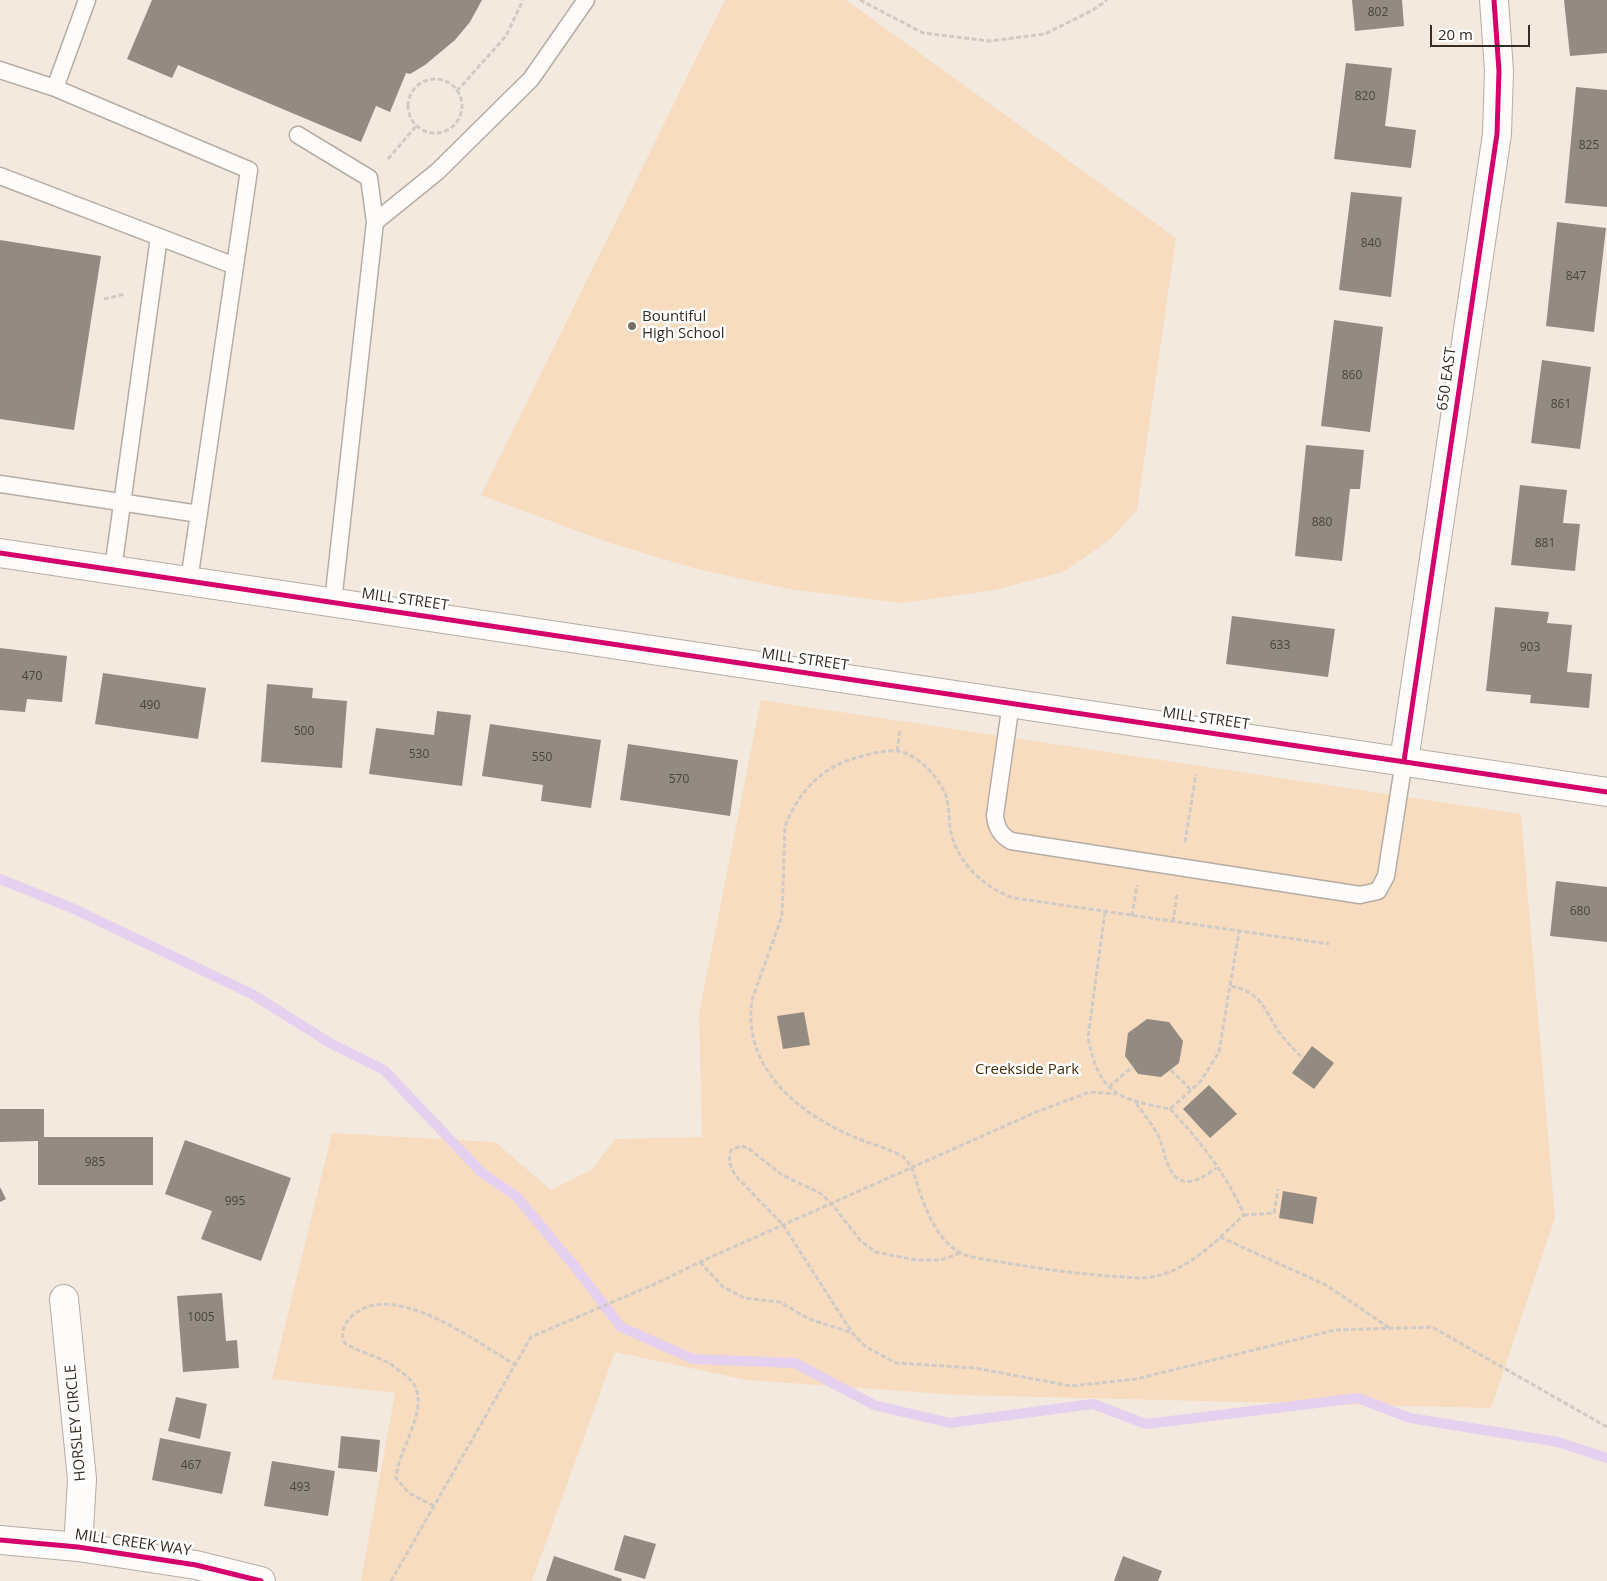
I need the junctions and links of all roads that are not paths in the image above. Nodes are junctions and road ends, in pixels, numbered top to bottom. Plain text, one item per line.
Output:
1 (87, 0) edge
2 (586, 0) edge
3 (1494, 0) edge
4 (0, 70) edge
5 (55, 88) junction
6 (298, 135) dead end
7 (0, 176) edge
8 (375, 222) junction
9 (159, 237) junction
10 (235, 266) junction
11 (0, 484) edge
12 (124, 502) junction
13 (199, 514) junction
14 (0, 552) edge
15 (113, 570) junction
16 (189, 581) junction
17 (333, 602) junction
18 (1011, 703) junction
19 (1404, 761) junction
20 (1607, 792) edge
21 (64, 1298) dead end
22 (0, 1540) edge
23 (78, 1547) junction
24 (261, 1581) edge

1 - 5 lane
2 - 8 lane
3 - 19 street, 650 EAST
4 - 5 lane
5 - 10 lane
6 - 8 lane
7 - 9 lane
8 - 17 lane
9 - 10 lane
9 - 12 lane
10 - 13 lane
11 - 12 lane
12 - 13 lane
12 - 15 lane
13 - 16 lane
14 - 15 street, MILL STREET
15 - 16 street, MILL STREET
16 - 17 street, MILL STREET
17 - 18 street, MILL STREET
18 - 19 street, MILL STREET
18 - 19 lane
19 - 20 street, MILL STREET
21 - 23 street, HORSLEY CIRCLE
22 - 23 street, MILL CREEK WAY
23 - 24 street, MILL CREEK WAY

